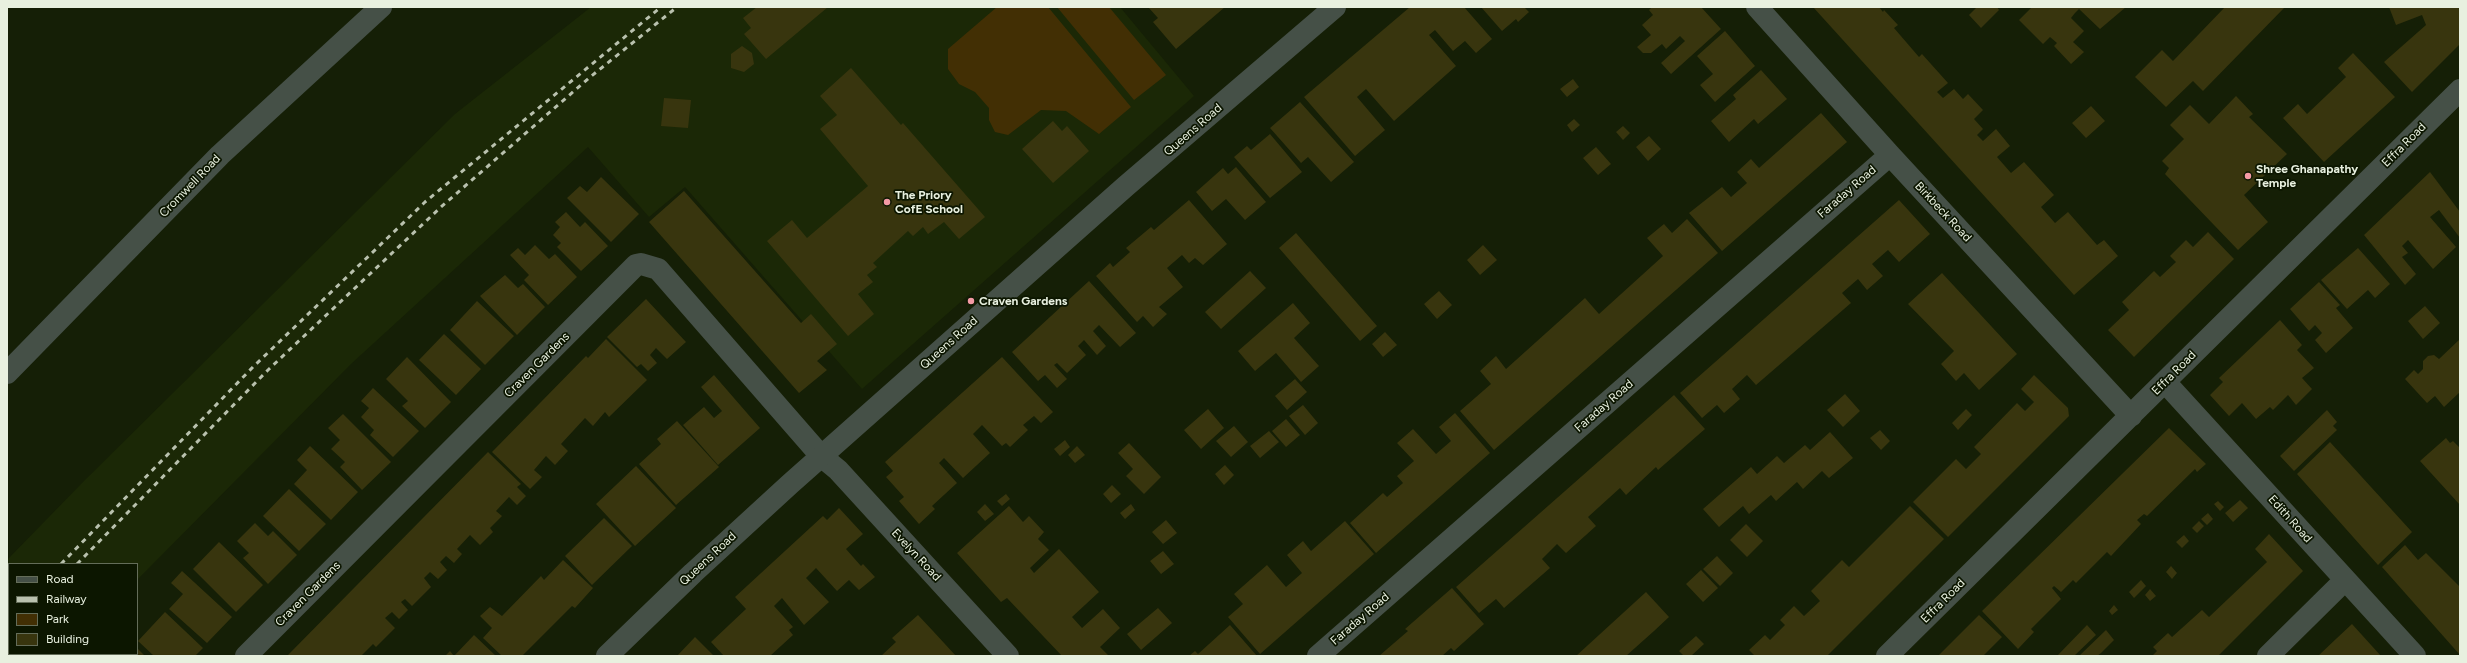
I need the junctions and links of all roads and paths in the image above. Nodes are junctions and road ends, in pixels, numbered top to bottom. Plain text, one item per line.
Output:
1 (380, 7) edge
2 (1335, 7) edge
3 (1757, 7) edge
4 (2460, 90) edge
5 (1890, 155) junction
6 (7, 373) edge
7 (2165, 382) junction
8 (2131, 416) junction
9 (821, 456) junction
10 (2345, 580) junction
11 (246, 656) edge
12 (607, 656) edge
13 (1008, 656) edge
14 (1318, 656) edge
15 (1887, 656) edge
16 (2268, 656) edge
17 (2415, 656) edge

1 - 6 street, Cromwell Road
2 - 9 street, Queens Road
3 - 5 street, Birkbeck Road
4 - 7 street, Effra Road
5 - 8 street, Birkbeck Road
5 - 14 street, Faraday Road
7 - 8 street, Effra Road
7 - 10 street, Edith Road
8 - 15 street, Effra Road
9 - 11 street, Craven Gardens
9 - 12 street, Queens Road
9 - 13 street, Evelyn Road
10 - 16 street
10 - 17 street, Edith Road

